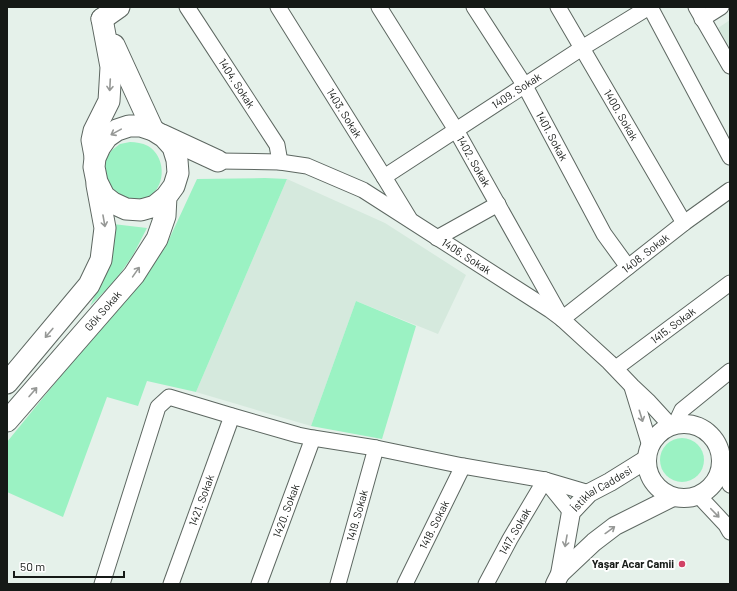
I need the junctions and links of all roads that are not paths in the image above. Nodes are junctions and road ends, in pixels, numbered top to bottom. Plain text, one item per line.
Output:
1 (119, 7) edge
2 (187, 7) edge
3 (278, 7) edge
4 (379, 7) edge
5 (474, 7) edge
6 (558, 7) edge
7 (649, 7) edge
8 (721, 7) edge
9 (99, 13) edge
10 (699, 13) edge
11 (582, 48) junction
12 (730, 66) edge
13 (525, 86) junction
14 (456, 130) junction
15 (158, 132) junction
16 (730, 157) edge
17 (95, 158) junction
18 (218, 161) junction
19 (280, 162) junction
20 (384, 176) junction
21 (97, 182) junction
22 (730, 190) edge
23 (170, 192) junction
24 (498, 204) junction
25 (410, 220) junction
26 (684, 223) junction
27 (437, 238) junction
28 (628, 267) junction
29 (730, 283) edge
30 (562, 319) junction
31 (616, 368) junction
32 (730, 371) edge
33 (7, 383) edge
34 (632, 386) junction
35 (11, 409) edge
36 (232, 416) junction
37 (673, 425) junction
38 (722, 437) edge
39 (312, 438) junction
40 (376, 448) junction
41 (648, 452) junction
42 (724, 458) edge
43 (463, 466) junction
44 (545, 480) junction
45 (730, 485) edge
46 (589, 493) junction
47 (698, 495) junction
48 (673, 497) junction
49 (571, 512) junction
50 (730, 532) edge
51 (558, 579) edge
52 (102, 584) edge
53 (171, 584) edge
54 (259, 584) edge
55 (338, 584) edge
56 (406, 584) edge
57 (486, 584) edge

1 - 9 main road
2 - 19 street, 1404. Sokak
3 - 20 street, 1403. Sokak
4 - 14 street, 1402. Sokak
5 - 13 street, 1401. Sokak
6 - 11 street, 1400. Sokak
7 - 11 street, 1409. Sokak
7 - 16 street
8 - 10 street
9 - 15 main road, Gök Sokak
9 -> 17 main road
10 - 12 street
11 - 13 street, 1409. Sokak
11 - 26 street, 1400. Sokak
13 - 14 street, 1409. Sokak
13 - 28 street, 1401. Sokak
14 - 20 street, 1409. Sokak
14 - 24 street, 1402. Sokak
15 -> 17 main road
15 - 18 main road
15 - 23 main road, Gök Sokak
17 - 21 main road
18 - 19 street
18 - 23 main road
19 - 25 street, 1406. Sokak
20 - 25 street, 1403. Sokak
21 - 23 main road
21 -> 33 main road
22 - 26 street, 1408. Sokak
35 -> 23 main road, Gök Sokak
24 - 27 street
24 - 30 street, 1402. Sokak
25 - 27 street, 1406. Sokak
26 - 28 street, 1408. Sokak
27 - 30 street, 1406. Sokak
28 - 30 street, 1408. Sokak
29 - 31 street, 1415. Sokak
30 - 31 street, 1406. Sokak
31 - 34 street, 1406. Sokak
32 - 37 street
34 - 37 street, 1406. Sokak
34 -> 41 street, 1406. Sokak
36 - 39 street
36 - 52 street
36 - 53 street, 1421. Sokak
37 - 38 street
37 - 41 street
38 - 42 street
39 - 40 street
39 - 54 street, 1420. Sokak
40 - 43 street
40 - 55 street, 1419. Sokak
41 - 46 street, İstiklal Caddesi
41 - 48 street
42 - 45 street
42 - 47 street
43 - 44 street
43 - 56 street, 1418. Sokak
44 - 46 street
44 - 49 street
44 - 57 street, 1417. Sokak
46 - 49 street, İstiklal Caddesi
47 - 48 street
47 -> 50 street
51 -> 48 street, İstiklal Caddesi
49 -> 51 street, İstiklal Caddesi

